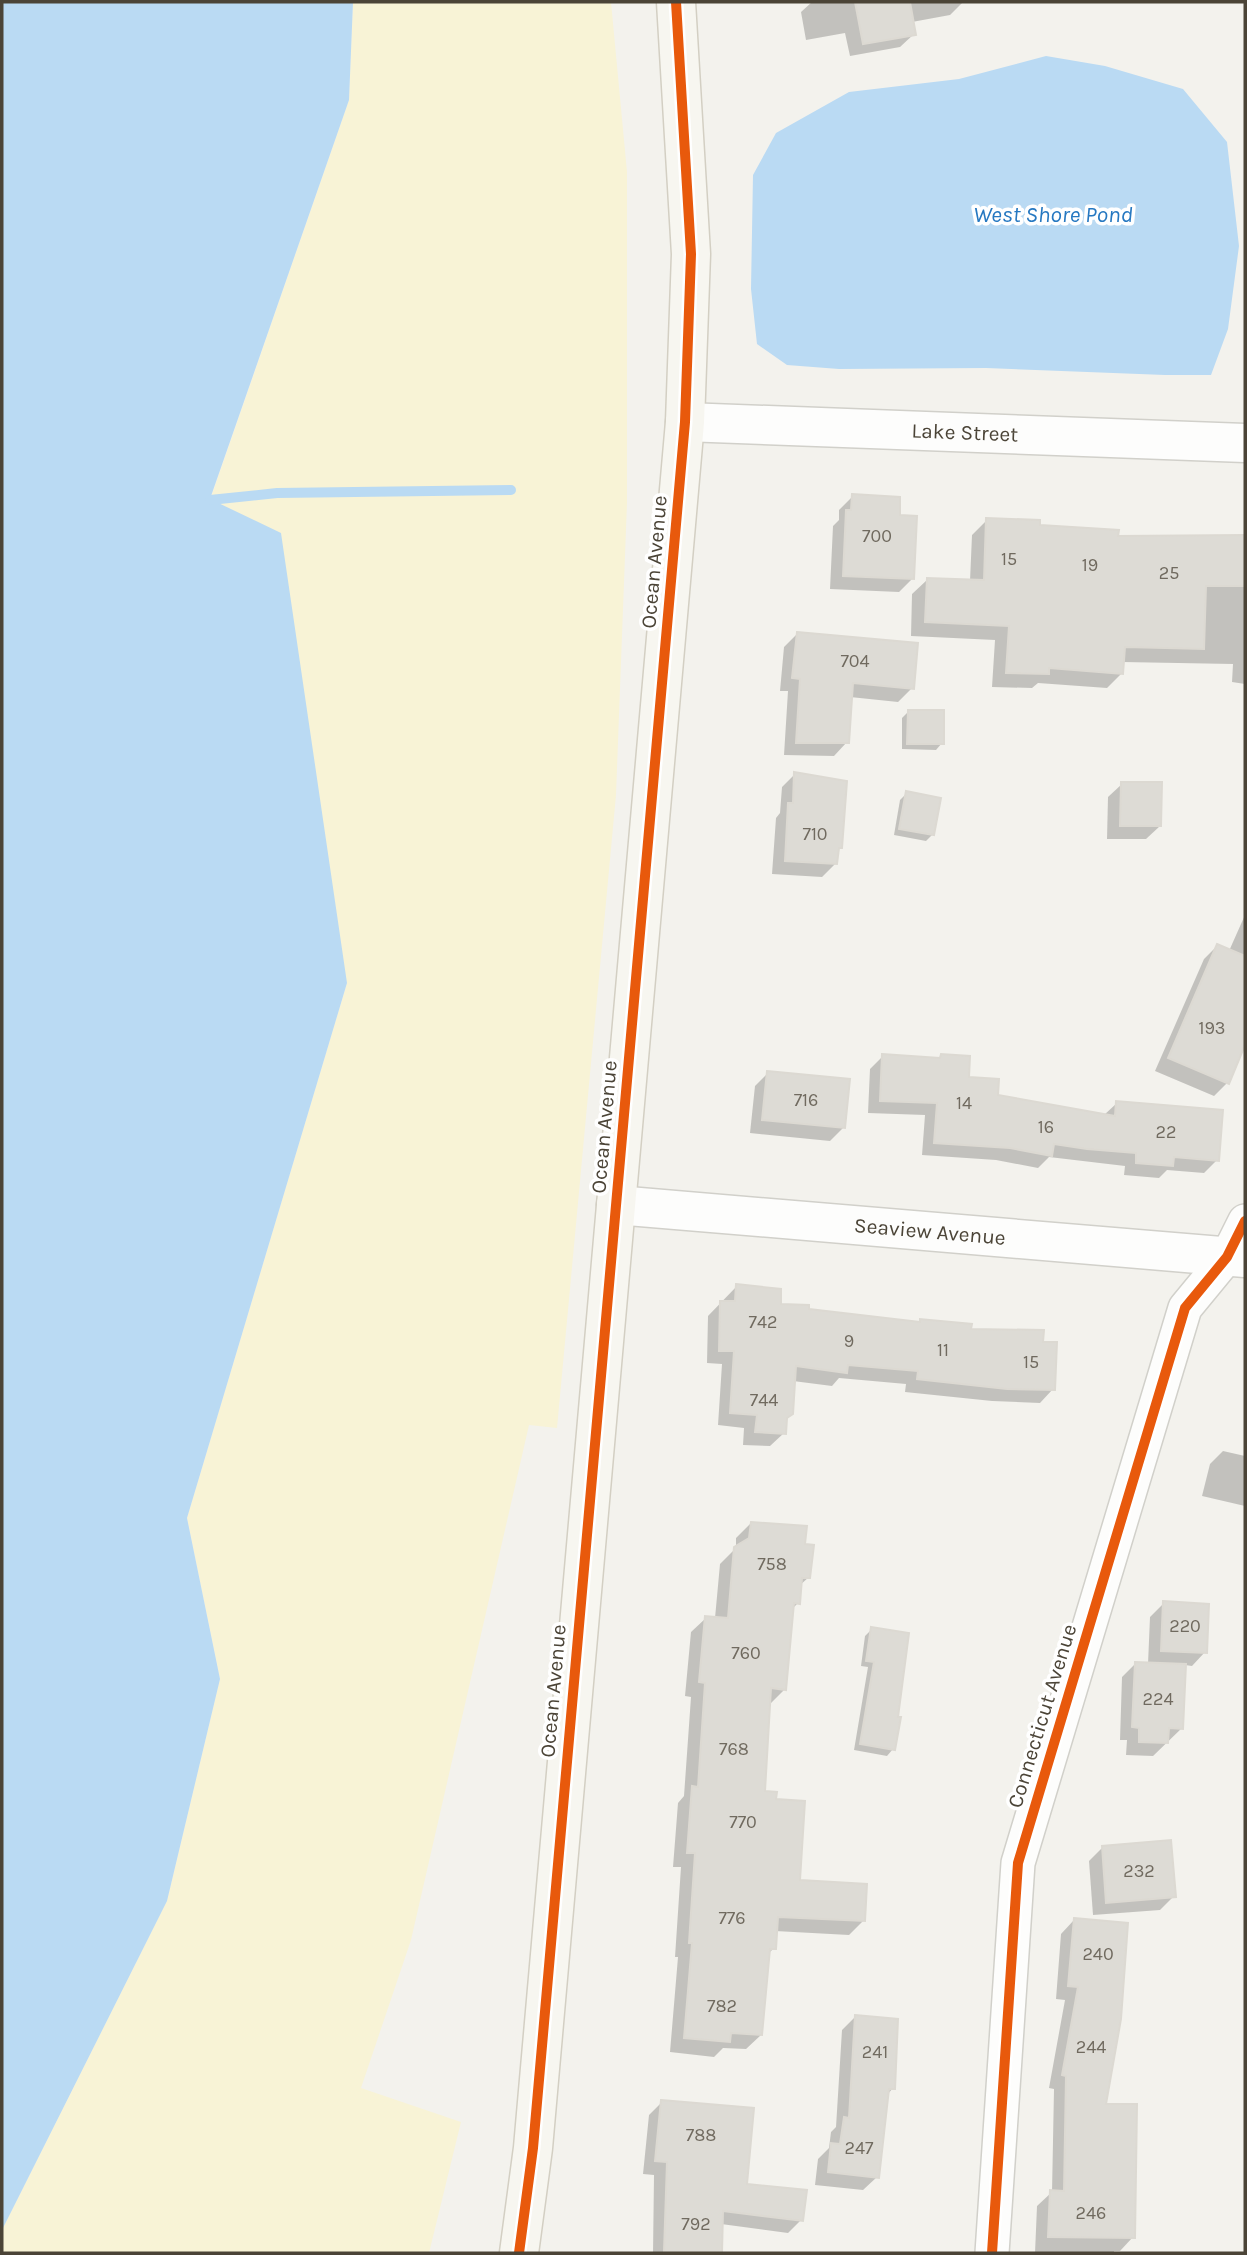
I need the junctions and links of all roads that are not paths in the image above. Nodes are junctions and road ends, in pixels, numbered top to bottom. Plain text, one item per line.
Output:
1 (676, 2) edge
2 (685, 422) junction
3 (1245, 443) edge
4 (616, 1205) junction
5 (1245, 1221) edge
6 (1236, 1258) edge
7 (519, 2253) edge
8 (992, 2253) edge

1 - 2 main road, Ocean Avenue
2 - 3 street, Lake Street
2 - 4 main road, Ocean Avenue
4 - 6 street, Seaview Avenue
4 - 7 main road, Ocean Avenue
5 - 6 street, Connecticut Avenue
6 - 8 street, Connecticut Avenue

